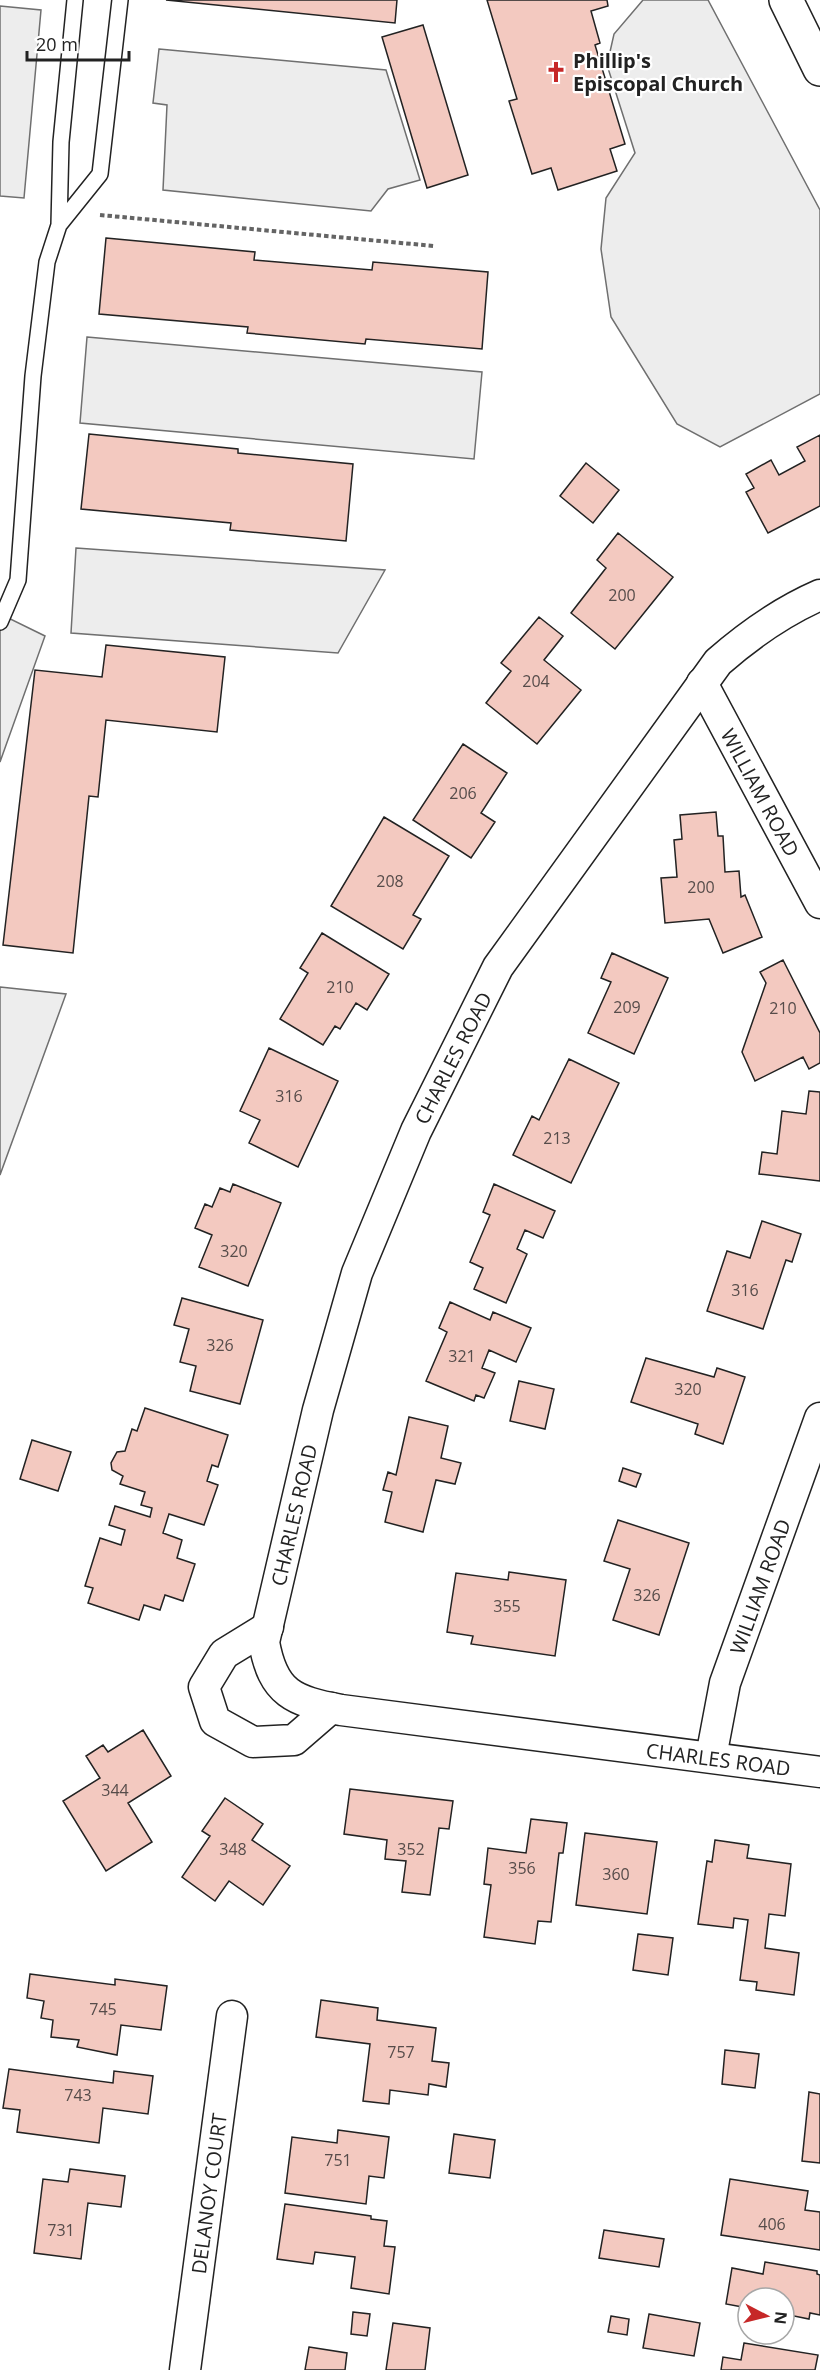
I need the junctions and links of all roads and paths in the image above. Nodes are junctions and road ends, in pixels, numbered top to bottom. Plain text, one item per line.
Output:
1 (75, 0) edge
2 (120, 0) edge
3 (786, 0) edge
4 (820, 69) edge
5 (95, 214) dead end
6 (58, 225) junction
7 (434, 246) dead end
8 (820, 595) edge
9 (0, 622) edge
10 (702, 683) junction
11 (820, 903) edge
12 (820, 1418) edge
13 (268, 1627) junction
14 (331, 1708) junction
15 (711, 1757) junction
16 (820, 1772) edge
17 (232, 2016) dead end
18 (185, 2370) edge

1 - 6 lane
2 - 6 lane
3 - 4 main road
5 - 7 path
6 - 9 lane
8 - 10 street, CHARLES ROAD
10 - 11 street, WILLIAM ROAD
10 - 13 street, CHARLES ROAD
12 - 15 street, WILLIAM ROAD
13 - 14 street, CHARLES ROAD
13 - 14 street
14 - 15 street, CHARLES ROAD
15 - 16 street, CHARLES ROAD
17 - 18 street, DELANOY COURT

